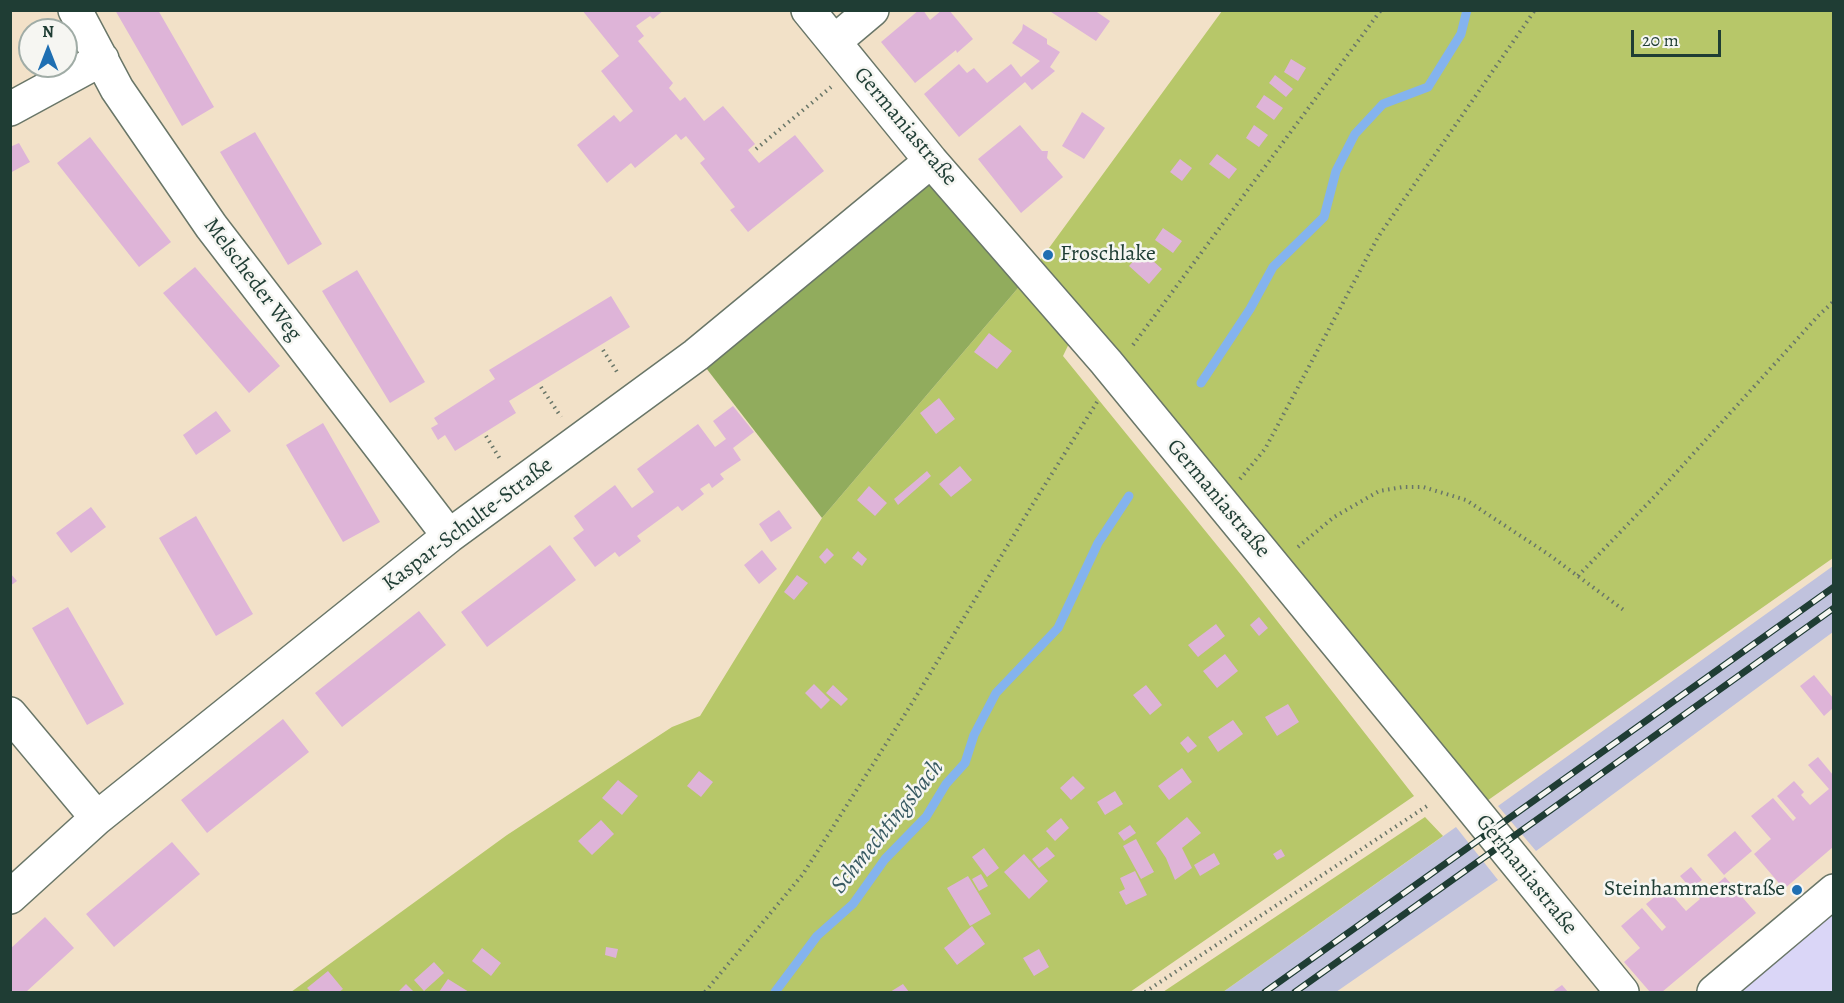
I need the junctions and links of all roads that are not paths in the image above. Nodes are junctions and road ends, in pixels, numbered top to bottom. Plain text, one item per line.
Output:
1 (75, 10) edge
2 (808, 10) edge
3 (872, 10) edge
4 (834, 42) junction
5 (102, 59) junction
6 (10, 109) edge
7 (931, 161) junction
8 (449, 536) junction
9 (10, 714) edge
10 (97, 818) junction
11 (1833, 891) edge
12 (10, 897) edge
13 (1622, 993) edge
14 (1714, 993) edge

1 - 5 street, Melscheder Weg
2 - 4 street, Germaniastraße
3 - 4 street
4 - 7 street, Germaniastraße
5 - 6 street
5 - 8 street, Melscheder Weg
7 - 8 street, Kaspar-Schulte-Straße
7 - 13 street, Germaniastraße
8 - 10 street, Kaspar-Schulte-Straße
9 - 10 street
10 - 12 street, Kaspar-Schulte-Straße
11 - 14 street

